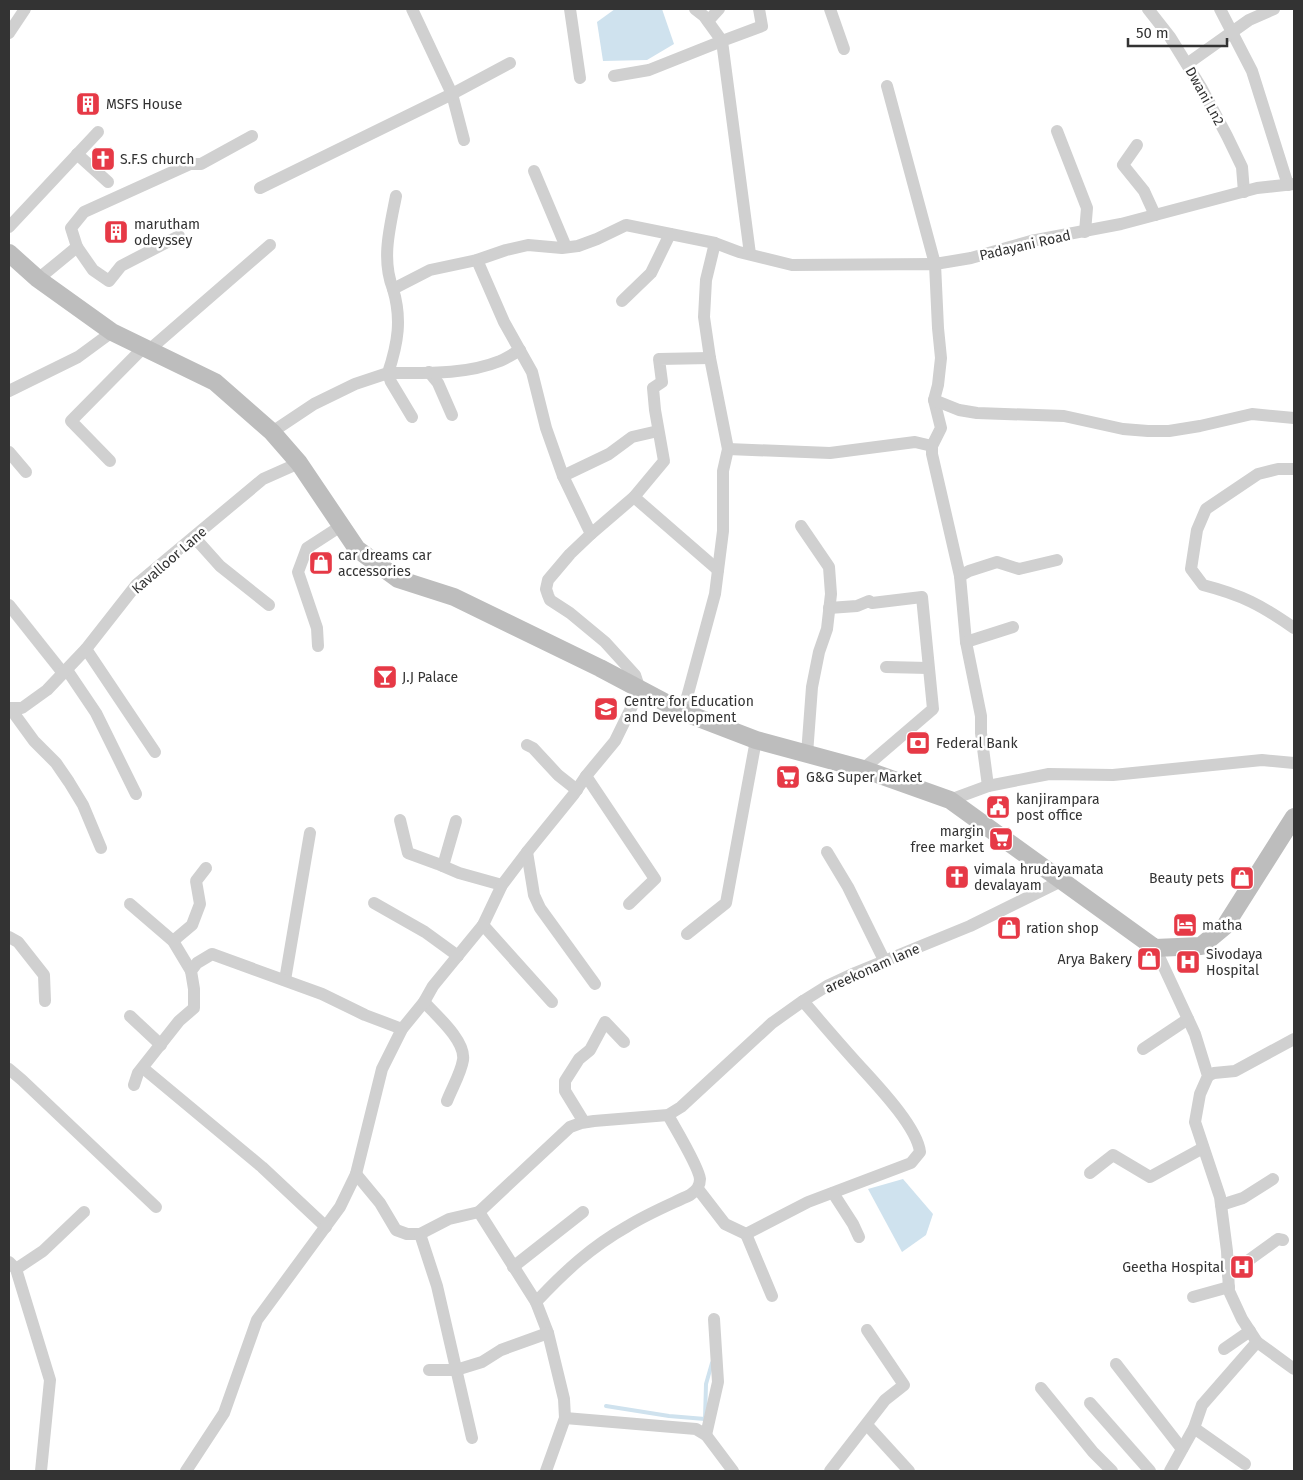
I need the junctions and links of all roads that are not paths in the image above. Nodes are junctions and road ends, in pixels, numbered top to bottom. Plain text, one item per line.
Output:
1 (25, 9) edge
2 (412, 9) edge
3 (570, 9) edge
4 (695, 9) edge
5 (719, 9) edge
6 (759, 9) edge
7 (830, 9) edge
8 (1148, 9) edge
9 (1220, 9) edge
10 (1274, 9) edge
11 (708, 21) junction
12 (1232, 32) junction
13 (9, 33) edge
14 (722, 41) junction
15 (844, 49) dead end
16 (510, 63) dead end
17 (1187, 64) junction
18 (614, 76) dead end
19 (580, 78) dead end
20 (887, 86) dead end
21 (452, 94) junction
22 (1057, 131) dead end
23 (98, 132) dead end
24 (252, 136) dead end
25 (464, 140) dead end
26 (1137, 145) dead end
27 (77, 154) junction
28 (534, 171) dead end
29 (108, 182) dead end
30 (1291, 184) edge
31 (260, 188) dead end
32 (1244, 192) junction
33 (396, 196) dead end
34 (1154, 216) junction
35 (9, 227) edge
36 (1085, 232) junction
37 (670, 234) junction
38 (179, 236) dead end
39 (714, 243) junction
40 (270, 245) dead end
41 (77, 247) junction
42 (566, 247) junction
43 (9, 252) edge
44 (750, 254) junction
45 (477, 260) junction
46 (935, 264) junction
47 (38, 279) junction
48 (393, 288) junction
49 (622, 301) dead end
50 (112, 332) junction
51 (147, 349) junction
52 (520, 350) junction
53 (710, 358) junction
54 (430, 372) junction
55 (388, 373) junction
56 (9, 391) edge
57 (934, 400) junction
58 (452, 415) dead end
59 (412, 417) dead end
60 (1294, 418) edge
61 (658, 431) junction
62 (272, 432) junction
63 (932, 446) junction
64 (728, 449) junction
65 (9, 452) edge
66 (110, 461) dead end
67 (299, 463) junction
68 (1294, 469) edge
69 (26, 472) dead end
70 (563, 476) junction
71 (634, 497) junction
72 (341, 526) junction
73 (801, 526) dead end
74 (591, 534) junction
75 (194, 537) junction
76 (1057, 560) dead end
77 (718, 570) junction
78 (960, 576) junction
79 (9, 605) edge
80 (269, 605) dead end
81 (829, 608) junction
82 (1013, 627) dead end
83 (1294, 628) edge
84 (966, 642) junction
85 (318, 646) dead end
86 (86, 649) junction
87 (886, 667) dead end
88 (928, 668) junction
89 (65, 671) junction
90 (640, 690) junction
91 (10, 708) edge
92 (682, 712) junction
93 (756, 740) junction
94 (527, 745) dead end
95 (155, 752) dead end
96 (807, 754) junction
97 (1294, 763) edge
98 (863, 769) junction
99 (586, 776) junction
100 (988, 786) junction
101 (577, 790) junction
102 (136, 794) dead end
103 (950, 800) junction
104 (1294, 817) edge
105 (400, 820) dead end
106 (456, 821) dead end
107 (310, 833) dead end
108 (101, 848) dead end
109 (527, 852) junction
110 (827, 852) dead end
111 (443, 866) junction
112 (206, 868) dead end
113 (1060, 881) junction
114 (502, 885) junction
115 (374, 903) dead end
116 (130, 904) dead end
117 (629, 904) dead end
118 (483, 925) junction
119 (687, 934) dead end
120 (9, 937) edge
121 (173, 940) junction
122 (1155, 948) junction
123 (458, 956) junction
124 (885, 962) junction
125 (190, 971) junction
126 (285, 980) junction
127 (595, 984) dead end
128 (45, 1000) dead end
129 (803, 1001) junction
130 (424, 1002) junction
131 (552, 1002) dead end
132 (130, 1016) dead end
133 (1188, 1019) junction
134 (402, 1029) junction
135 (1294, 1039) edge
136 (624, 1042) dead end
137 (161, 1044) junction
138 (1143, 1049) dead end
139 (143, 1068) junction
140 (9, 1069) edge
141 (1208, 1076) junction
142 (134, 1085) dead end
143 (447, 1101) dead end
144 (668, 1115) junction
145 (589, 1121) junction
146 (1203, 1148) junction
147 (1090, 1173) dead end
148 (356, 1174) junction
149 (1274, 1178) dead end
150 (698, 1189) junction
151 (833, 1193) junction
152 (1221, 1205) junction
153 (156, 1207) dead end
154 (84, 1212) dead end
155 (479, 1212) junction
156 (583, 1212) dead end
157 (326, 1226) junction
158 (420, 1234) junction
159 (746, 1234) junction
160 (860, 1237) dead end
161 (1283, 1240) dead end
162 (12, 1266) edge
163 (513, 1267) junction
164 (1228, 1281) junction
165 (772, 1296) dead end
166 (1193, 1297) dead end
167 (536, 1302) junction
168 (714, 1320) dead end
169 (867, 1330) dead end
170 (548, 1333) junction
171 (1254, 1336) junction
172 (1224, 1349) dead end
173 (1116, 1364) dead end
174 (1294, 1369) edge
175 (430, 1370) dead end
176 (456, 1370) junction
177 (1041, 1388) dead end
178 (1090, 1403) dead end
179 (565, 1418) junction
180 (867, 1425) junction
181 (1194, 1428) junction
182 (706, 1434) junction
183 (472, 1438) dead end
184 (1182, 1449) junction
185 (1245, 1464) dead end
186 (40, 1471) edge
187 (186, 1471) edge
188 (546, 1471) edge
189 (733, 1471) edge
190 (830, 1471) edge
191 (909, 1471) edge
192 (1112, 1471) edge
193 (1150, 1471) edge
194 (1170, 1471) edge

1 - 13 street
2 - 21 street
3 - 19 street
4 - 11 street
5 - 11 street
6 - 14 street
7 - 15 street
8 - 17 street, Dwani Ln2
9 - 12 street
10 - 12 street
11 - 14 street
12 - 17 street
12 - 30 street
14 - 18 street
14 - 44 street
16 - 21 street
17 - 32 street, Dwani Ln2
20 - 46 street
21 - 25 street
21 - 31 street
22 - 36 street
23 - 27 street
24 - 41 street
26 - 34 street
27 - 29 street
27 - 35 street
28 - 42 street
30 - 32 street, Padayani Road
32 - 34 street, Padayani Road
33 - 48 street
34 - 36 street, Padayani Road
36 - 46 street, Padayani Road
37 - 39 street, Padayani Road
37 - 42 street, Padayani Road
37 - 49 street
38 - 41 street
39 - 44 street, Padayani Road
39 - 53 street
40 - 51 street
41 - 47 street
42 - 45 street, Padayani Road
43 - 47 main road
44 - 46 street, Padayani Road
45 - 48 street, Padayani Road
45 - 52 street
46 - 57 street
47 - 50 main road
48 - 55 street
50 - 51 main road
50 - 56 street
51 - 62 main road
51 - 66 street
52 - 54 street
52 - 70 street
53 - 61 street
53 - 64 street
54 - 55 street
54 - 58 street
55 - 59 street
55 - 62 street
57 - 60 street
57 - 63 street
61 - 70 street
61 - 71 street
62 - 67 main road
63 - 64 street
63 - 78 street
64 - 77 street
65 - 69 street
67 - 72 main road
67 - 75 street, Kavalloor Lane
68 - 83 street
70 - 74 street
71 - 74 street
71 - 77 street
72 - 85 street
72 - 90 main road
73 - 81 street
74 - 90 street
75 - 80 street
75 - 86 street, Kavalloor Lane
76 - 78 street
77 - 92 street
78 - 84 street
79 - 89 street
81 - 88 street
81 - 96 street
82 - 84 street
84 - 100 street
86 - 89 street, Kavalloor Lane
86 - 95 street
87 - 88 street
88 - 98 street
89 - 91 street, Kavalloor Lane
89 - 102 street
90 - 92 main road
90 - 99 street
91 - 108 street
92 - 93 main road
93 - 96 main road
93 - 119 street
94 - 101 street
96 - 98 main road
97 - 100 street
98 - 103 main road
99 - 101 street
99 - 117 street
100 - 103 street
101 - 109 street
103 - 113 main road
104 - 122 main road
105 - 111 street
106 - 111 street
107 - 126 street
109 - 114 street
109 - 127 street
110 - 124 street
111 - 114 street
112 - 121 street
113 - 122 main road
113 - 124 street, areekonam lane
114 - 118 street
115 - 123 street
116 - 121 street
118 - 123 street
118 - 131 street
120 - 128 street
121 - 125 street
122 - 133 street
123 - 130 street
124 - 129 street, areekonam lane
125 - 126 street
125 - 137 street
126 - 134 street
129 - 144 street, areekonam lane
129 - 151 street
130 - 134 street
130 - 143 street
132 - 137 street
133 - 138 street
133 - 141 street
134 - 148 street
135 - 141 street
136 - 145 street
137 - 139 street
139 - 142 street
139 - 157 street
140 - 153 street
141 - 146 street
144 - 145 street
144 - 150 street
145 - 155 street
146 - 147 street
146 - 152 street
148 - 157 street
148 - 158 street
149 - 152 street
150 - 159 street
150 - 167 street
151 - 159 street
151 - 160 street
152 - 164 street
154 - 162 street
155 - 158 street
155 - 163 street
156 - 163 street
157 - 187 street
158 - 176 street
159 - 165 street
161 - 164 street
162 - 186 street
163 - 167 street
164 - 166 street
164 - 171 street
167 - 170 street
168 - 182 street
169 - 180 street
170 - 176 street
170 - 179 street
171 - 172 street
171 - 174 street
171 - 181 street
173 - 184 street
175 - 176 street
176 - 183 street
177 - 192 street
178 - 193 street
179 - 182 street
179 - 188 street
180 - 190 street
180 - 191 street
181 - 184 street
181 - 185 street
182 - 189 street
184 - 194 street

